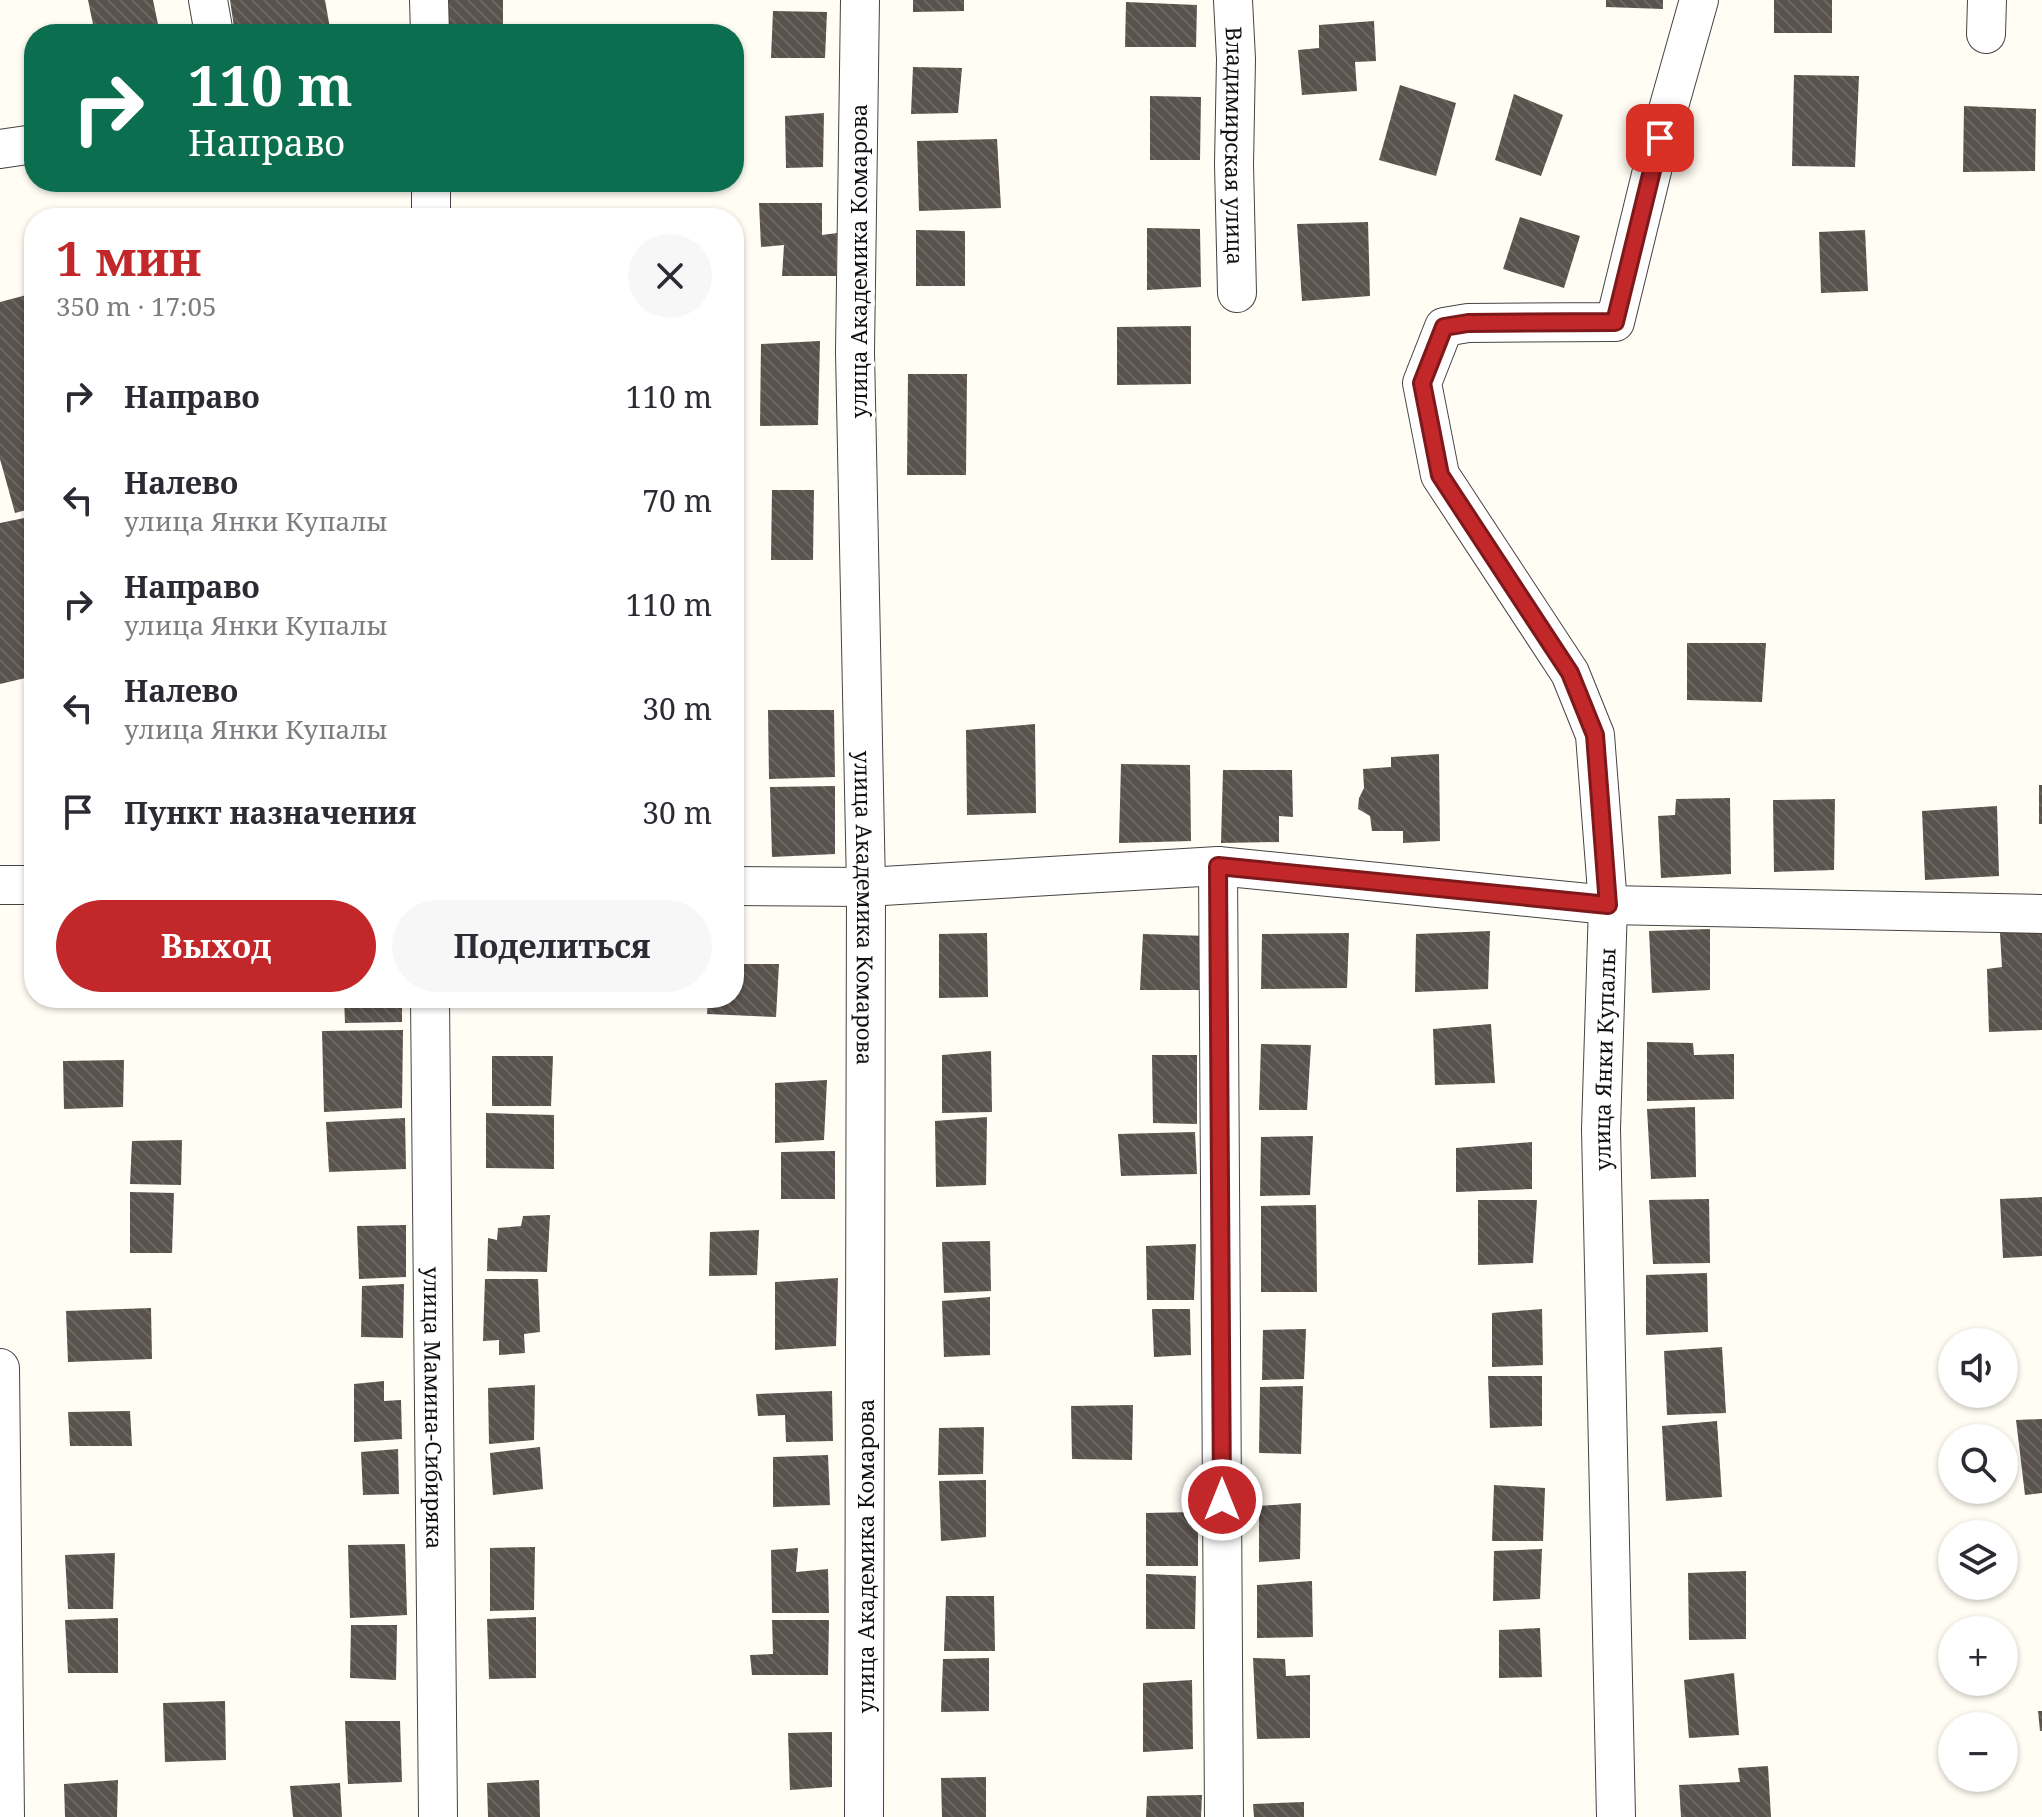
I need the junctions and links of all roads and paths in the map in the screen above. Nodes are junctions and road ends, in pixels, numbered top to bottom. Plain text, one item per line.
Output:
1 (208, 0) edge
2 (429, 0) edge
3 (860, 0) edge
4 (1233, 0) edge
5 (1699, 0) edge
6 (212, 24) edge
7 (430, 24) edge
8 (24, 145) edge
9 (0, 149) edge
10 (1237, 293) dead end
11 (1218, 866) junction
12 (0, 885) edge
13 (24, 885) edge
14 (744, 886) edge
15 (866, 887) junction
16 (1608, 905) junction
17 (2042, 914) edge
18 (430, 1008) edge
19 (0, 1368) edge
20 (5, 1817) edge
21 (438, 1817) edge
22 (864, 1817) edge
23 (1224, 1817) edge
24 (1616, 1817) edge

1 - 6 street
2 - 7 street
3 - 15 street, улица Академика Комарова
4 - 10 street, Владимирская улица
5 - 16 street, улица Янки Купалы
8 - 9 street
11 - 15 street
11 - 16 street
11 - 23 street
12 - 13 street
14 - 15 street
15 - 22 street, улица Академика Комарова
16 - 17 street
16 - 24 street, улица Янки Купалы
18 - 21 street, улица Мамина-Сибиряка
19 - 20 street

